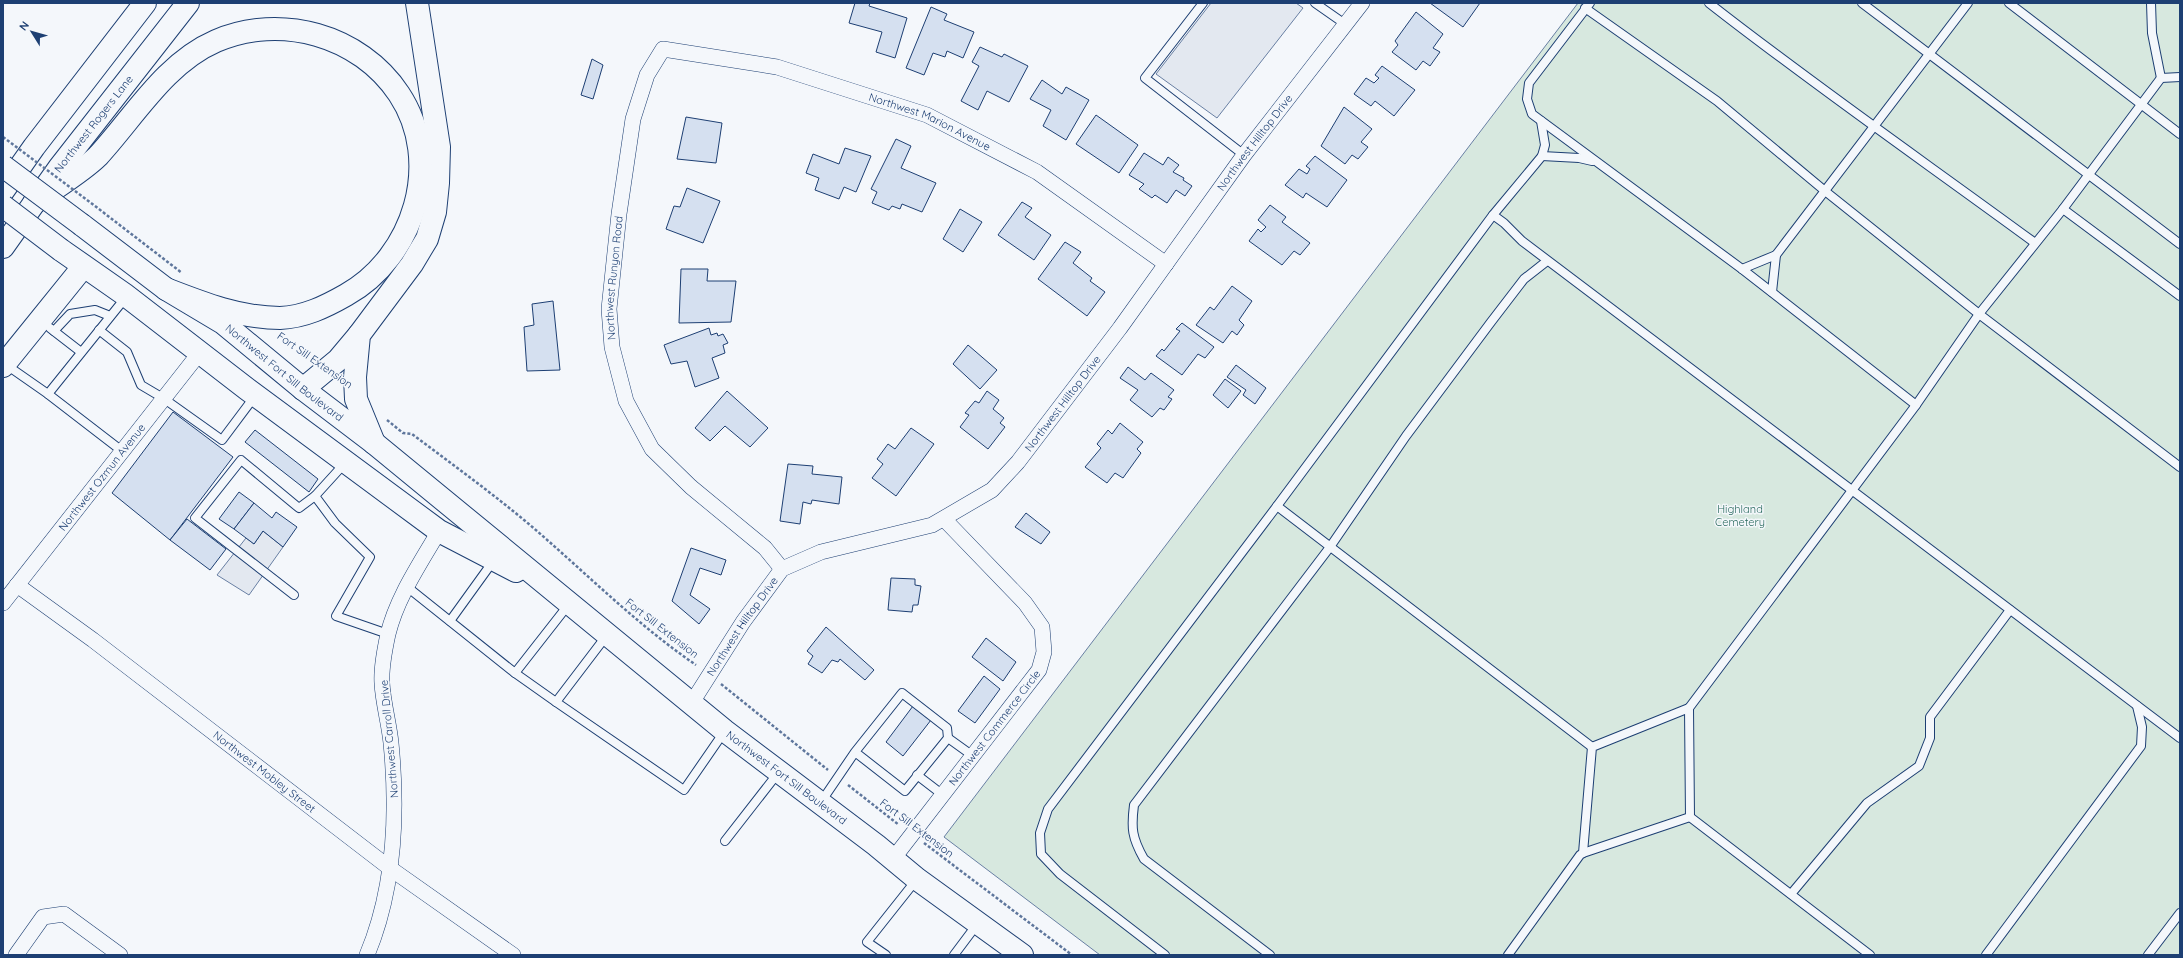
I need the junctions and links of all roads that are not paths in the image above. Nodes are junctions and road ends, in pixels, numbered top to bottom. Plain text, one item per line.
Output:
1 (145, 3) edge
2 (188, 3) edge
3 (417, 3) edge
4 (1203, 3) edge
5 (1315, 3) edge
6 (1362, 3) edge
7 (1709, 3) edge
8 (1862, 3) edge
9 (1968, 3) edge
10 (2009, 3) edge
11 (2151, 3) edge
12 (1587, 6) edge
13 (1345, 24) junction
14 (662, 49) joint
15 (1929, 54) junction
16 (2180, 77) edge
17 (2161, 78) junction
18 (2141, 104) junction
19 (1541, 121) junction
20 (1875, 125) junction
21 (2180, 134) edge
22 (1244, 155) junction
23 (1542, 156) junction
24 (1598, 163) junction
25 (3, 166) edge
26 (2088, 174) junction
27 (3, 191) edge
28 (1825, 191) junction
29 (34, 203) junction
30 (3, 206) edge
31 (2062, 209) junction
32 (1493, 215) junction
33 (2035, 243) junction
34 (2180, 244) edge
35 (3, 247) edge
36 (1776, 255) junction
37 (1547, 261) junction
38 (1166, 264) junction
39 (83, 267) junction
40 (1742, 269) junction
41 (166, 288) junction
42 (1772, 292) junction
43 (127, 296) junction
44 (2180, 296) edge
45 (1979, 314) junction
46 (110, 316) junction
47 (47, 325) junction
48 (99, 330) junction
49 (359, 335) junction
50 (200, 351) junction
51 (81, 352) junction
52 (4, 365) edge
53 (303, 389) junction
54 (251, 392) junction
55 (48, 394) junction
56 (163, 398) junction
57 (1916, 405) junction
58 (374, 443) junction
59 (122, 451) junction
60 (346, 462) junction
61 (2180, 467) edge
62 (1852, 491) junction
63 (315, 496) junction
64 (1277, 506) junction
65 (944, 519) junction
66 (439, 531) junction
67 (1330, 547) junction
68 (494, 560) junction
69 (782, 569) junction
70 (17, 585) junction
71 (406, 586) junction
72 (294, 595) dead end
73 (563, 598) junction
74 (3, 603) edge
75 (2010, 610) junction
76 (450, 621) junction
77 (388, 634) junction
78 (607, 634) junction
79 (516, 673) junction
80 (556, 702) junction
81 (691, 704) junction
82 (2137, 706) junction
83 (1689, 708) junction
84 (725, 731) junction
85 (948, 738) junction
86 (2180, 738) edge
87 (1592, 747) junction
88 (855, 752) junction
89 (973, 756) junction
90 (778, 773) junction
91 (918, 775) junction
92 (943, 795) junction
93 (820, 803) junction
94 (1690, 817) junction
95 (725, 840) dead end
96 (1584, 853) junction
97 (893, 859) junction
98 (391, 869) junction
99 (916, 878) junction
100 (1791, 894) junction
101 (2180, 913) edge
102 (979, 923) junction
103 (16, 955) edge
104 (120, 955) edge
105 (367, 955) edge
106 (514, 955) edge
107 (886, 955) edge
108 (954, 955) edge
109 (1022, 955) edge
110 (1165, 955) edge
111 (1270, 955) edge
112 (1508, 955) edge
113 (1870, 955) edge
114 (1986, 955) edge
115 (2148, 955) edge

1 - 27 main road
2 - 29 main road, Northwest Rogers Lane
3 - 49 main road
4 - 22 lane
5 - 13 lane
6 - 13 street, Northwest Hilltop Drive
7 - 20 lane
8 - 15 lane
9 - 15 lane
10 - 18 lane
11 - 17 lane
12 - 19 lane
12 - 28 lane
13 - 22 street, Northwest Hilltop Drive
14 - 38 street, Northwest Marion Avenue
14 - 69 street, Northwest Runyon Road
15 - 20 lane
15 - 26 lane
16 - 17 lane
17 - 18 lane
18 - 21 lane
18 - 26 lane
19 - 23 lane
19 - 24 lane
20 - 28 lane
20 - 33 lane
22 - 38 street, Northwest Hilltop Drive
23 - 24 lane
23 - 32 lane
24 - 40 lane
25 - 41 main road, Northwest Fort Sill Boulevard, bridge
26 - 31 lane
26 - 34 lane
28 - 36 lane
28 - 45 lane
29 - 35 main road, Northwest Rogers Lane
29 - 41 main road
30 - 39 main road, Northwest Fort Sill Boulevard, bridge
31 - 33 lane
31 - 44 lane
32 - 37 lane
32 - 64 lane
33 - 45 lane
36 - 40 lane
36 - 42 lane
37 - 62 lane
37 - 67 lane
38 - 65 street, Northwest Hilltop Drive
39 - 43 main road, Northwest Fort Sill Boulevard
39 - 47 main road
40 - 42 lane
41 - 53 main road, Northwest Fort Sill Boulevard
42 - 57 lane
43 - 46 lane
43 - 50 main road, Northwest Fort Sill Boulevard
45 - 57 lane
45 - 61 lane
46 - 47 lane
46 - 48 lane
47 - 51 lane
47 - 52 main road
48 - 51 lane
48 - 56 lane
49 - 53 main road
49 - 58 main road
50 - 54 main road, Northwest Fort Sill Boulevard
50 - 56 street, Northwest Ozmun Avenue
51 - 55 lane
52 - 55 lane
53 - 54 main road
53 - 58 main road, Northwest Fort Sill Boulevard
54 - 56 lane
54 - 60 main road, Northwest Fort Sill Boulevard
55 - 59 lane
56 - 59 street, Northwest Ozmun Avenue
57 - 62 lane
58 - 73 main road, Northwest Fort Sill Boulevard
59 - 70 street, Northwest Ozmun Avenue
60 - 63 lane
60 - 66 main road, Northwest Fort Sill Boulevard
62 - 75 lane
62 - 83 lane
63 - 72 lane
63 - 77 lane
64 - 67 lane
64 - 110 lane
65 - 69 street, Northwest Hilltop Drive
65 - 89 street, Northwest Commerce Circle
66 - 68 main road, Northwest Fort Sill Boulevard
66 - 71 street, Northwest Carroll Drive
67 - 87 lane
67 - 111 lane
68 - 73 main road, Northwest Fort Sill Boulevard
68 - 76 lane
69 - 81 street, Northwest Hilltop Drive
70 - 74 street, Northwest Ozmun Avenue
70 - 98 street, Northwest Mobley Street
71 - 76 lane
71 - 77 street, Northwest Carroll Drive
73 - 78 main road, Northwest Fort Sill Boulevard
73 - 79 lane
75 - 82 lane
75 - 100 lane
76 - 79 lane
77 - 98 street, Northwest Carroll Drive
78 - 80 lane
78 - 81 main road, Northwest Fort Sill Boulevard
79 - 80 lane
80 - 84 lane
81 - 84 main road, Northwest Fort Sill Boulevard
82 - 86 lane
82 - 114 lane
83 - 87 lane
83 - 94 lane
84 - 90 main road, Northwest Fort Sill Boulevard
85 - 88 lane
85 - 89 lane
85 - 91 lane
87 - 96 lane
88 - 91 lane
88 - 93 lane
89 - 92 street, Northwest Commerce Circle
90 - 93 main road, Northwest Fort Sill Boulevard
90 - 95 lane
91 - 92 lane
92 - 97 street, Northwest Commerce Circle
93 - 97 main road, Northwest Fort Sill Boulevard
94 - 96 lane
94 - 100 lane
96 - 112 lane
97 - 99 main road, Northwest Fort Sill Boulevard
98 - 105 street, Northwest Carroll Drive
98 - 106 street, Northwest Mobley Street
99 - 102 main road, Northwest Fort Sill Boulevard
99 - 107 lane
100 - 113 lane
101 - 115 lane
102 - 108 lane
102 - 109 main road, Northwest Fort Sill Boulevard
103 - 104 street

